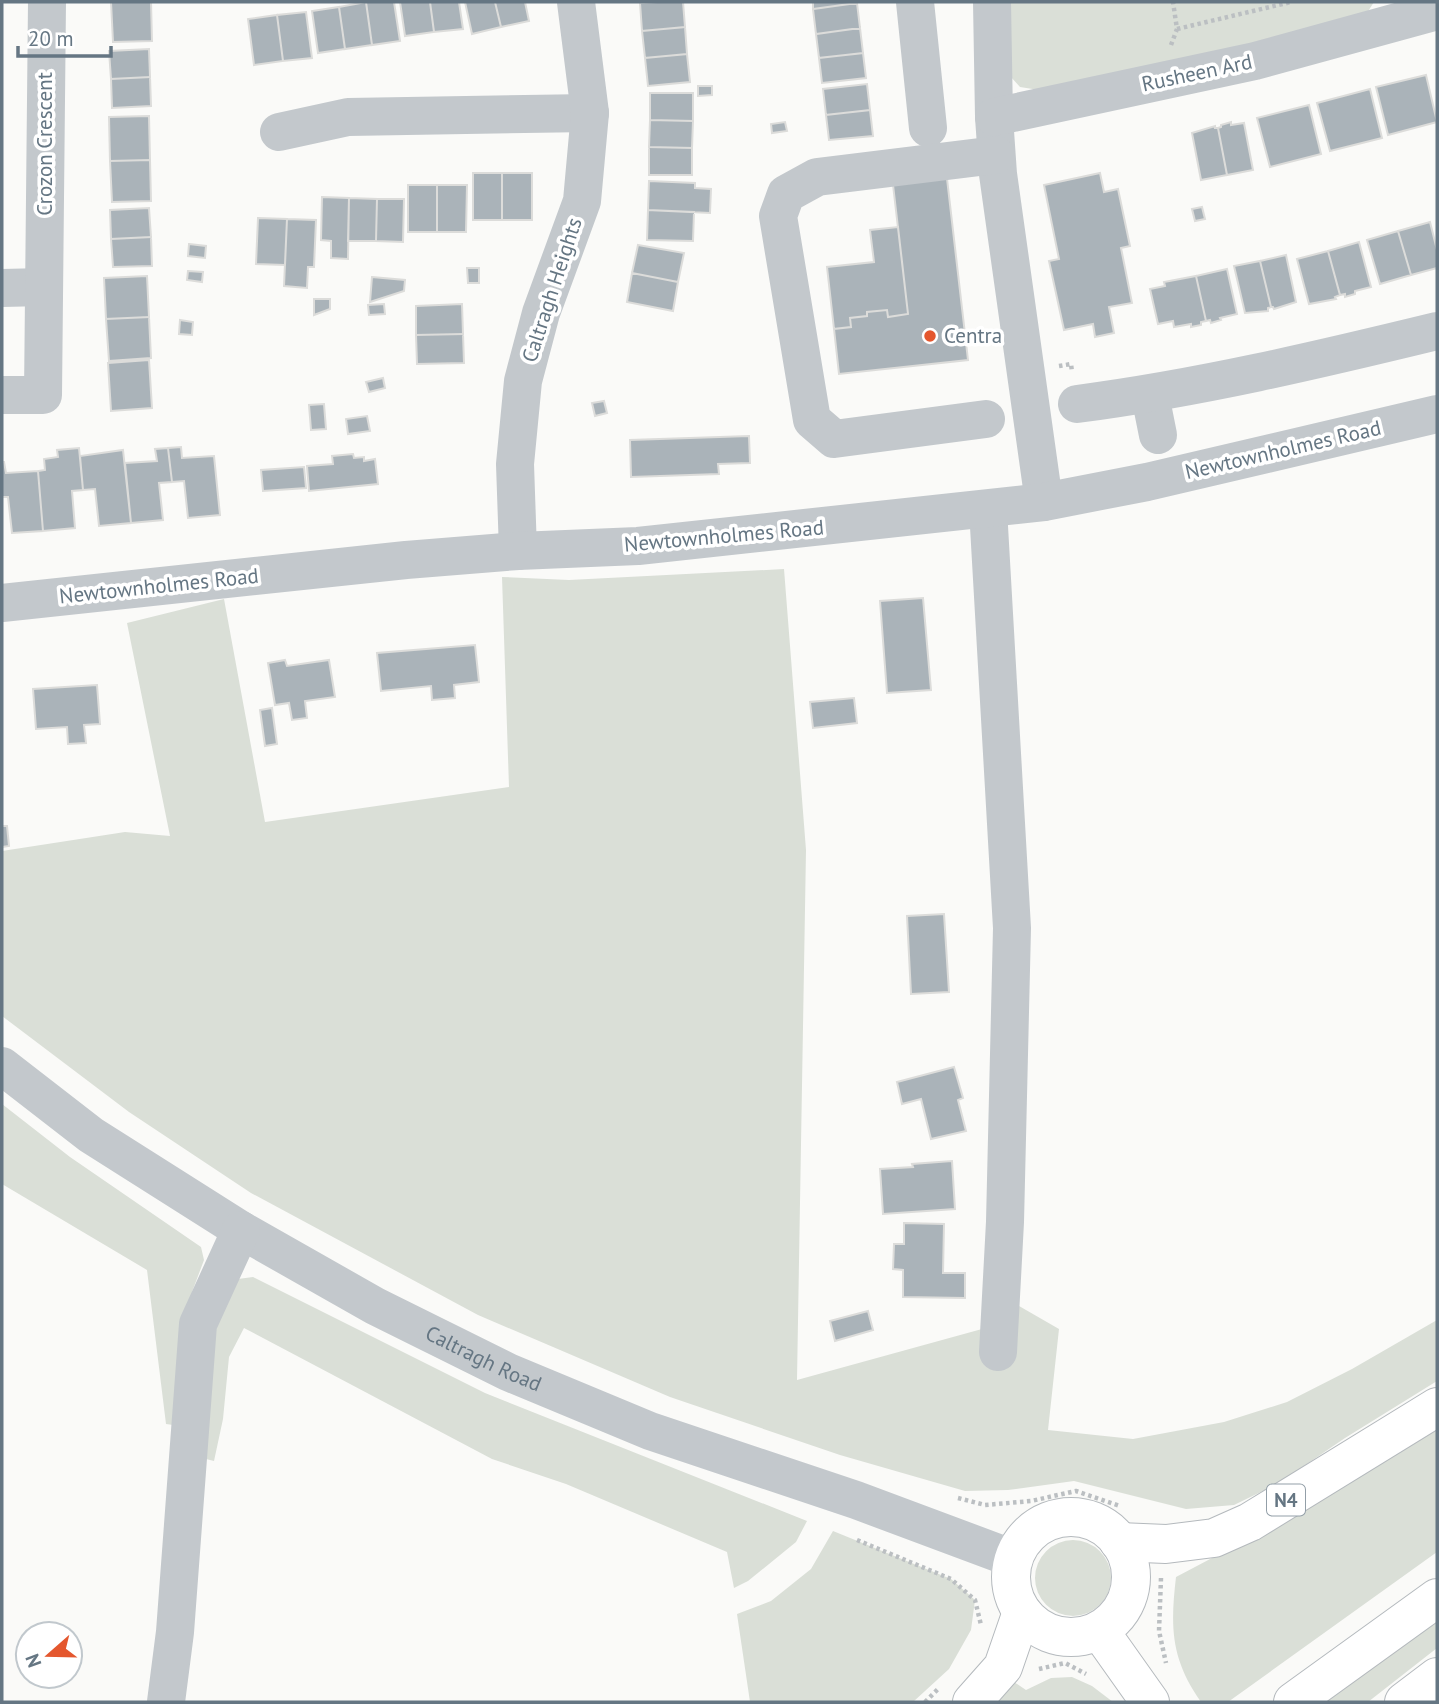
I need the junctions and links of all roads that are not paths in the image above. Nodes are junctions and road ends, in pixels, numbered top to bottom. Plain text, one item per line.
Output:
1 (47, 2) edge
2 (576, 2) edge
3 (915, 2) edge
4 (992, 2) edge
5 (1437, 11) edge
6 (1396, 12) edge
7 (590, 113) junction
8 (994, 117) junction
9 (928, 128) dead end
10 (279, 132) dead end
11 (996, 155) junction
12 (44, 287) junction
13 (2, 288) edge
14 (1437, 331) edge
15 (2, 395) edge
16 (1150, 395) junction
17 (1077, 404) dead end
18 (1437, 414) edge
19 (986, 419) dead end
20 (1158, 435) dead end
21 (1044, 502) junction
22 (988, 509) junction
23 (518, 551) junction
24 (2, 603) edge
25 (2, 1066) edge
26 (242, 1230) junction
27 (998, 1352) dead end
28 (1437, 1407) edge
29 (1126, 1525) junction
30 (1014, 1559) junction
31 (1437, 1598) edge
32 (1022, 1612) junction
33 (1099, 1630) junction
34 (1437, 1677) edge
35 (1159, 1686) edge
36 (166, 1702) edge
37 (972, 1702) edge
38 (1293, 1702) edge
39 (1404, 1702) edge

1 - 12 street, Crozon Crescent
2 - 7 street, Caltragh Heights
3 - 9 street
4 - 8 street
5 - 6 street, Rusheen Ard
6 - 8 street, Rusheen Ard
7 - 10 street
7 - 23 street, Caltragh Heights
8 - 11 street
11 - 19 street
11 - 21 street
12 - 13 street
12 - 15 street, Crozon Crescent
14 - 16 street
16 - 17 street
16 - 20 street
18 - 21 street, Newtownholmes Road
21 - 22 street, Newtownholmes Road
22 - 23 street, Newtownholmes Road
22 - 27 street
23 - 24 street, Newtownholmes Road
25 - 26 street, Caltragh Road
26 - 30 street, Caltragh Road
26 - 36 street
28 - 29 main road, N4
29 - 30 main road
29 - 33 main road
30 - 32 main road
31 - 38 main road
32 - 33 main road
32 - 37 main road
33 - 35 main road
34 - 39 main road

